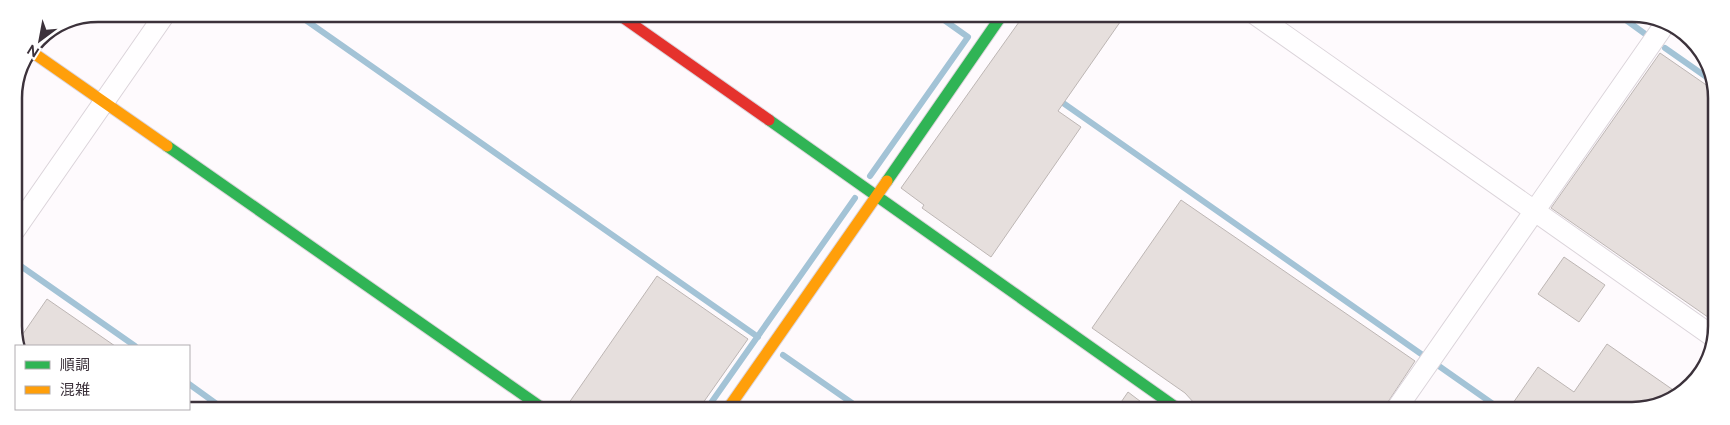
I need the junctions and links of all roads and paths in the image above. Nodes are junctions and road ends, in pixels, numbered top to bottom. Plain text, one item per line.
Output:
1 (159, 23) edge
2 (631, 23) edge
3 (996, 23) edge
4 (1267, 23) edge
5 (1661, 29) edge
6 (36, 55) edge
7 (103, 102) junction
8 (877, 195) junction
9 (1535, 211) junction
10 (22, 219) edge
11 (1707, 333) edge
12 (534, 402) edge
13 (733, 402) edge
14 (1168, 402) edge
15 (1401, 402) edge

1 - 7 street
2 - 8 street
3 - 8 street
4 - 9 street
5 - 9 street
6 - 7 street
7 - 10 street
7 - 12 street
8 - 13 street
8 - 14 street
9 - 11 street
9 - 15 street

